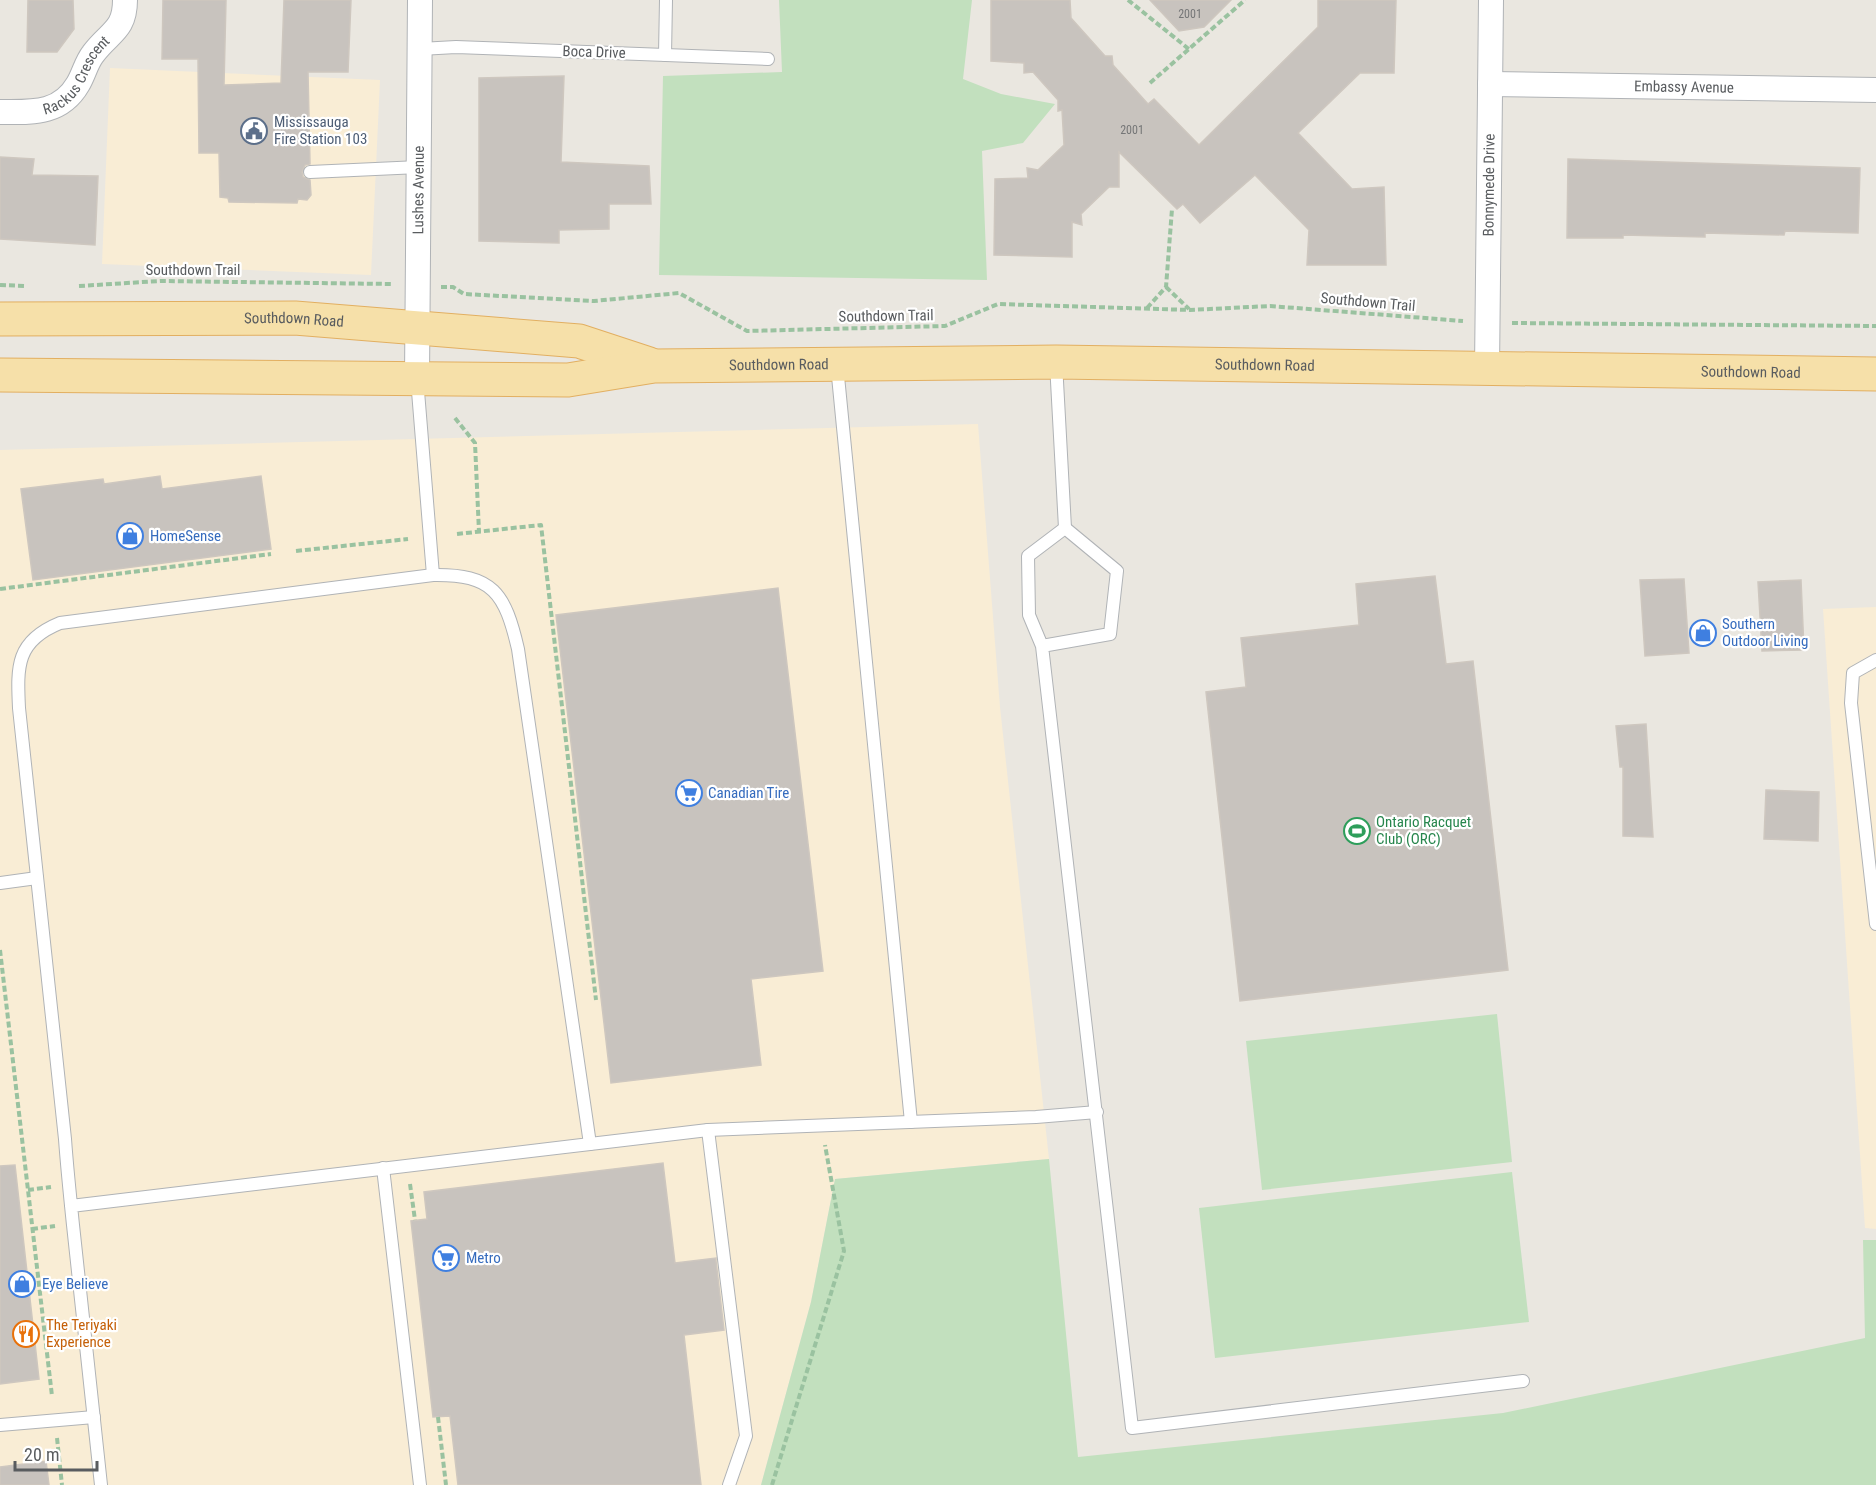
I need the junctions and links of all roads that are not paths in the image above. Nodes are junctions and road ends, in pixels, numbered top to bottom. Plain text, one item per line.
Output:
1 (125, 0) edge
2 (420, 0) edge
3 (666, 0) edge
4 (1491, 0) edge
5 (420, 49) junction
6 (665, 55) junction
7 (768, 59) dead end
8 (1490, 84) junction
9 (1876, 90) edge
10 (0, 112) edge
11 (419, 167) junction
12 (310, 172) dead end
13 (0, 319) edge
14 (418, 328) junction
15 (1056, 362) junction
16 (654, 366) junction
17 (837, 366) junction
18 (1487, 369) junction
19 (1876, 374) edge
20 (0, 375) edge
21 (417, 379) junction
22 (1065, 528) junction
23 (432, 575) junction
24 (1042, 646) junction
25 (1876, 660) edge
26 (37, 878) junction
27 (0, 883) edge
28 (1876, 924) edge
29 (1097, 1112) junction
30 (911, 1122) junction
31 (708, 1130) junction
32 (590, 1144) junction
33 (383, 1168) junction
34 (71, 1206) junction
35 (1523, 1381) dead end
36 (94, 1416) junction
37 (0, 1425) edge
38 (101, 1485) edge
39 (420, 1485) edge
40 (729, 1485) edge

1 - 10 street, Rackus Crescent
2 - 5 street, Lushes Avenue
3 - 6 lane
4 - 8 street, Bonnymede Drive
5 - 6 lane, Boca Drive
5 - 11 street, Lushes Avenue
6 - 7 lane, Boca Drive
8 - 9 street, Embassy Avenue
8 - 18 street, Bonnymede Drive
11 - 12 lane
11 - 14 street, Lushes Avenue
13 - 14 main road, Southdown Road
14 - 16 main road, Southdown Road
14 - 21 street, Lushes Avenue
15 - 17 main road, Southdown Road
15 - 18 main road, Southdown Road
15 - 22 lane
16 - 17 main road, Southdown Road
16 - 21 main road, Southdown Road
17 - 30 lane
18 - 19 main road, Southdown Road
20 - 21 main road, Southdown Road
21 - 23 lane
22 - 24 lane
22 - 24 lane
23 - 26 lane
23 - 32 lane
24 - 29 lane
25 - 28 lane
26 - 27 lane
26 - 34 lane
29 - 30 lane
29 - 35 lane
30 - 31 lane
31 - 32 lane
31 - 40 lane
32 - 33 lane
33 - 34 lane
33 - 39 lane
34 - 36 lane
36 - 37 lane
36 - 38 lane

